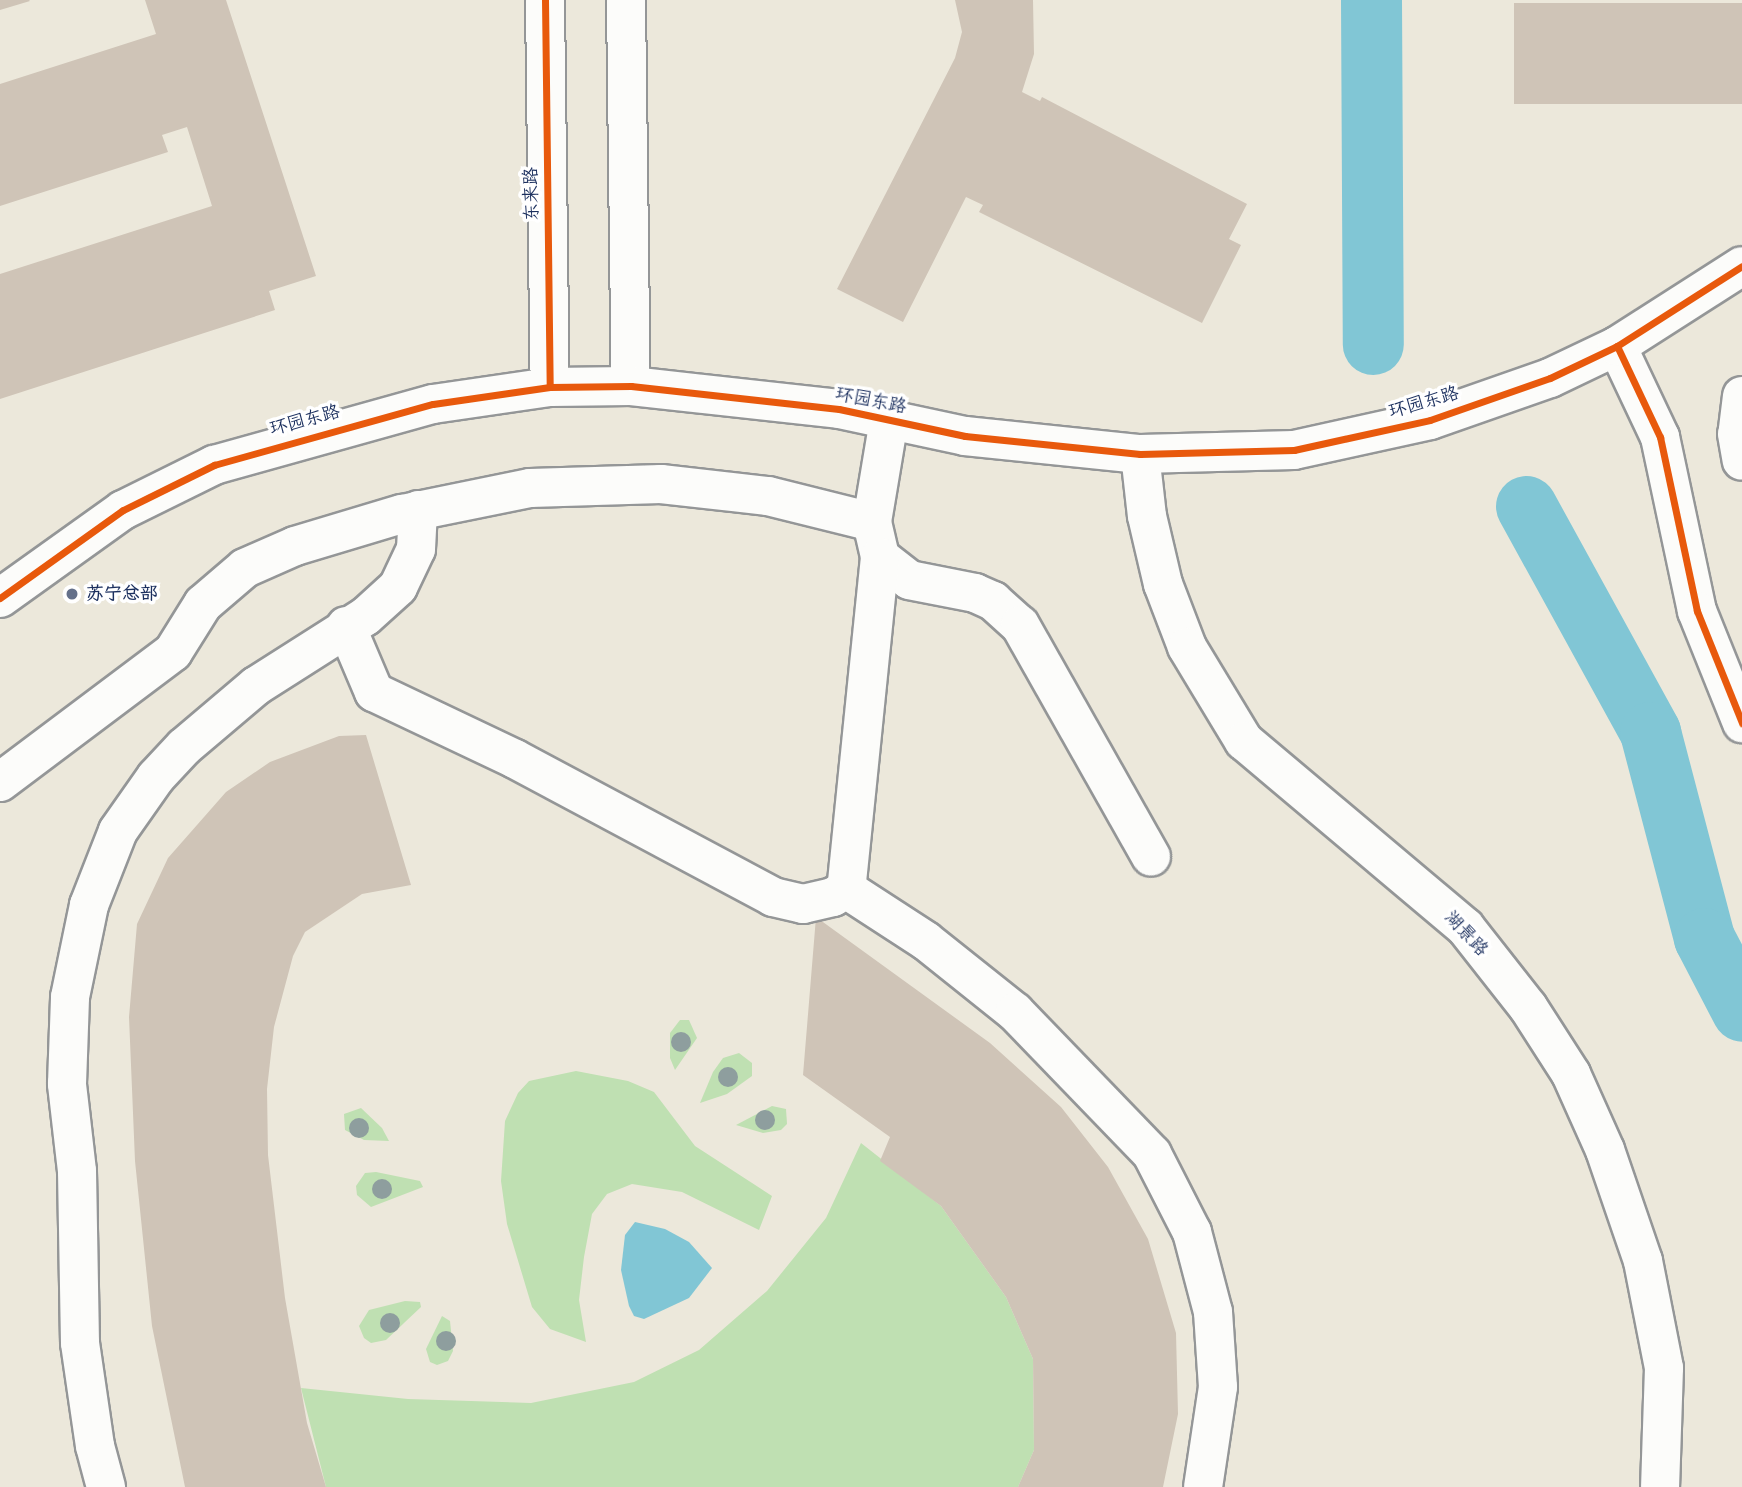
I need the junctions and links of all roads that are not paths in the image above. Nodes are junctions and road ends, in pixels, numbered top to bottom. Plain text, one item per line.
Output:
1 (545, 0) edge
2 (626, 0) edge
3 (1742, 266) edge
4 (1617, 346) junction
5 (631, 386) junction
6 (550, 387) junction
7 (1742, 396) edge
8 (889, 420) junction
9 (1140, 454) junction
10 (1742, 461) edge
11 (418, 510) junction
12 (876, 539) junction
13 (0, 598) edge
14 (346, 626) junction
15 (1742, 723) edge
16 (0, 782) edge
17 (1151, 857) dead end
18 (846, 889) junction
19 (106, 1487) edge
20 (1203, 1487) edge
21 (1660, 1487) edge

1 - 6 street, 东来路
2 - 5 street
3 - 4 street, 环园东路
4 - 9 street, 环园东路
4 - 15 street
5 - 6 street, 环园东路
5 - 8 street, 环园东路
6 - 13 street, 环园东路
7 - 10 street
8 - 9 street, 环园东路
8 - 12 street
9 - 21 street, 湖景路
11 - 12 street
11 - 14 street
11 - 16 street
12 - 17 street
12 - 18 street
14 - 18 street
14 - 19 street
18 - 20 street

